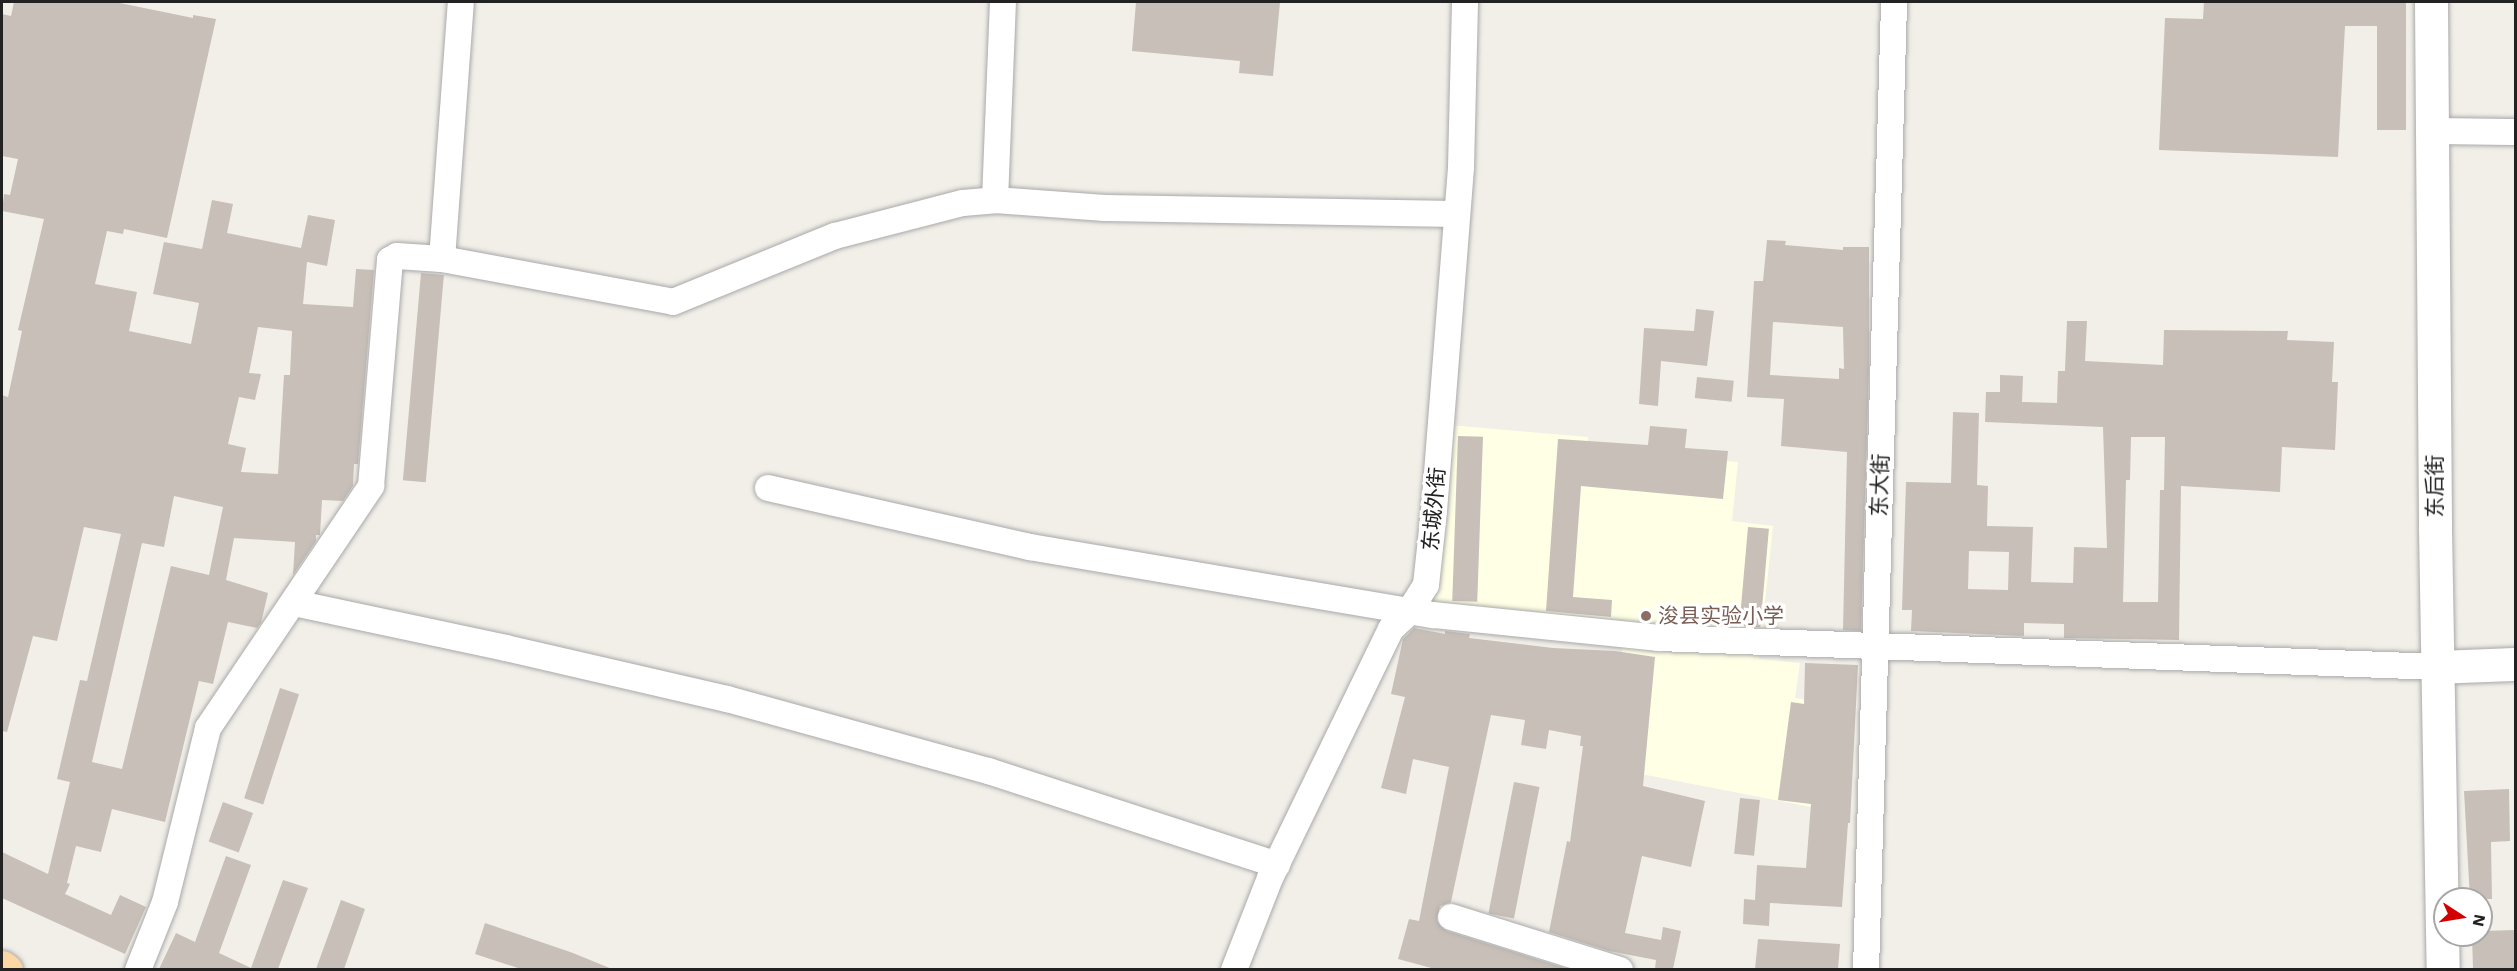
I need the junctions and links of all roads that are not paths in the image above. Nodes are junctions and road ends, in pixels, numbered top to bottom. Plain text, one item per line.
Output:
1 (461, 2) edge
2 (1003, 2) edge
3 (1465, 2) edge
4 (1894, 2) edge
5 (2431, 2) edge
6 (2432, 131) junction
7 (2516, 132) edge
8 (995, 200) junction
9 (1457, 214) junction
10 (442, 259) junction
11 (768, 488) dead end
12 (294, 603) junction
13 (1408, 612) junction
14 (1875, 647) junction
15 (2516, 664) edge
16 (2437, 668) junction
17 (1277, 865) junction
18 (1450, 917) dead end
19 (2, 967) edge
20 (6, 969) edge
21 (138, 969) edge
22 (1234, 969) edge
23 (1620, 969) edge
24 (1866, 969) edge
25 (2443, 969) edge

1 - 10 street
2 - 8 street
3 - 9 street, 东城外街
4 - 14 street, 东大街
5 - 6 street, 东后街
6 - 7 street
6 - 16 street, 东后街
8 - 9 street
8 - 10 street
9 - 13 street, 东城外街
10 - 12 street
11 - 13 street
12 - 17 street
12 - 21 street
13 - 14 street
13 - 17 street, 东城外街
14 - 16 street
14 - 24 street, 东大街
15 - 16 street
16 - 25 street, 东后街
17 - 22 street, 东城外街
18 - 23 street
19 - 20 main road

